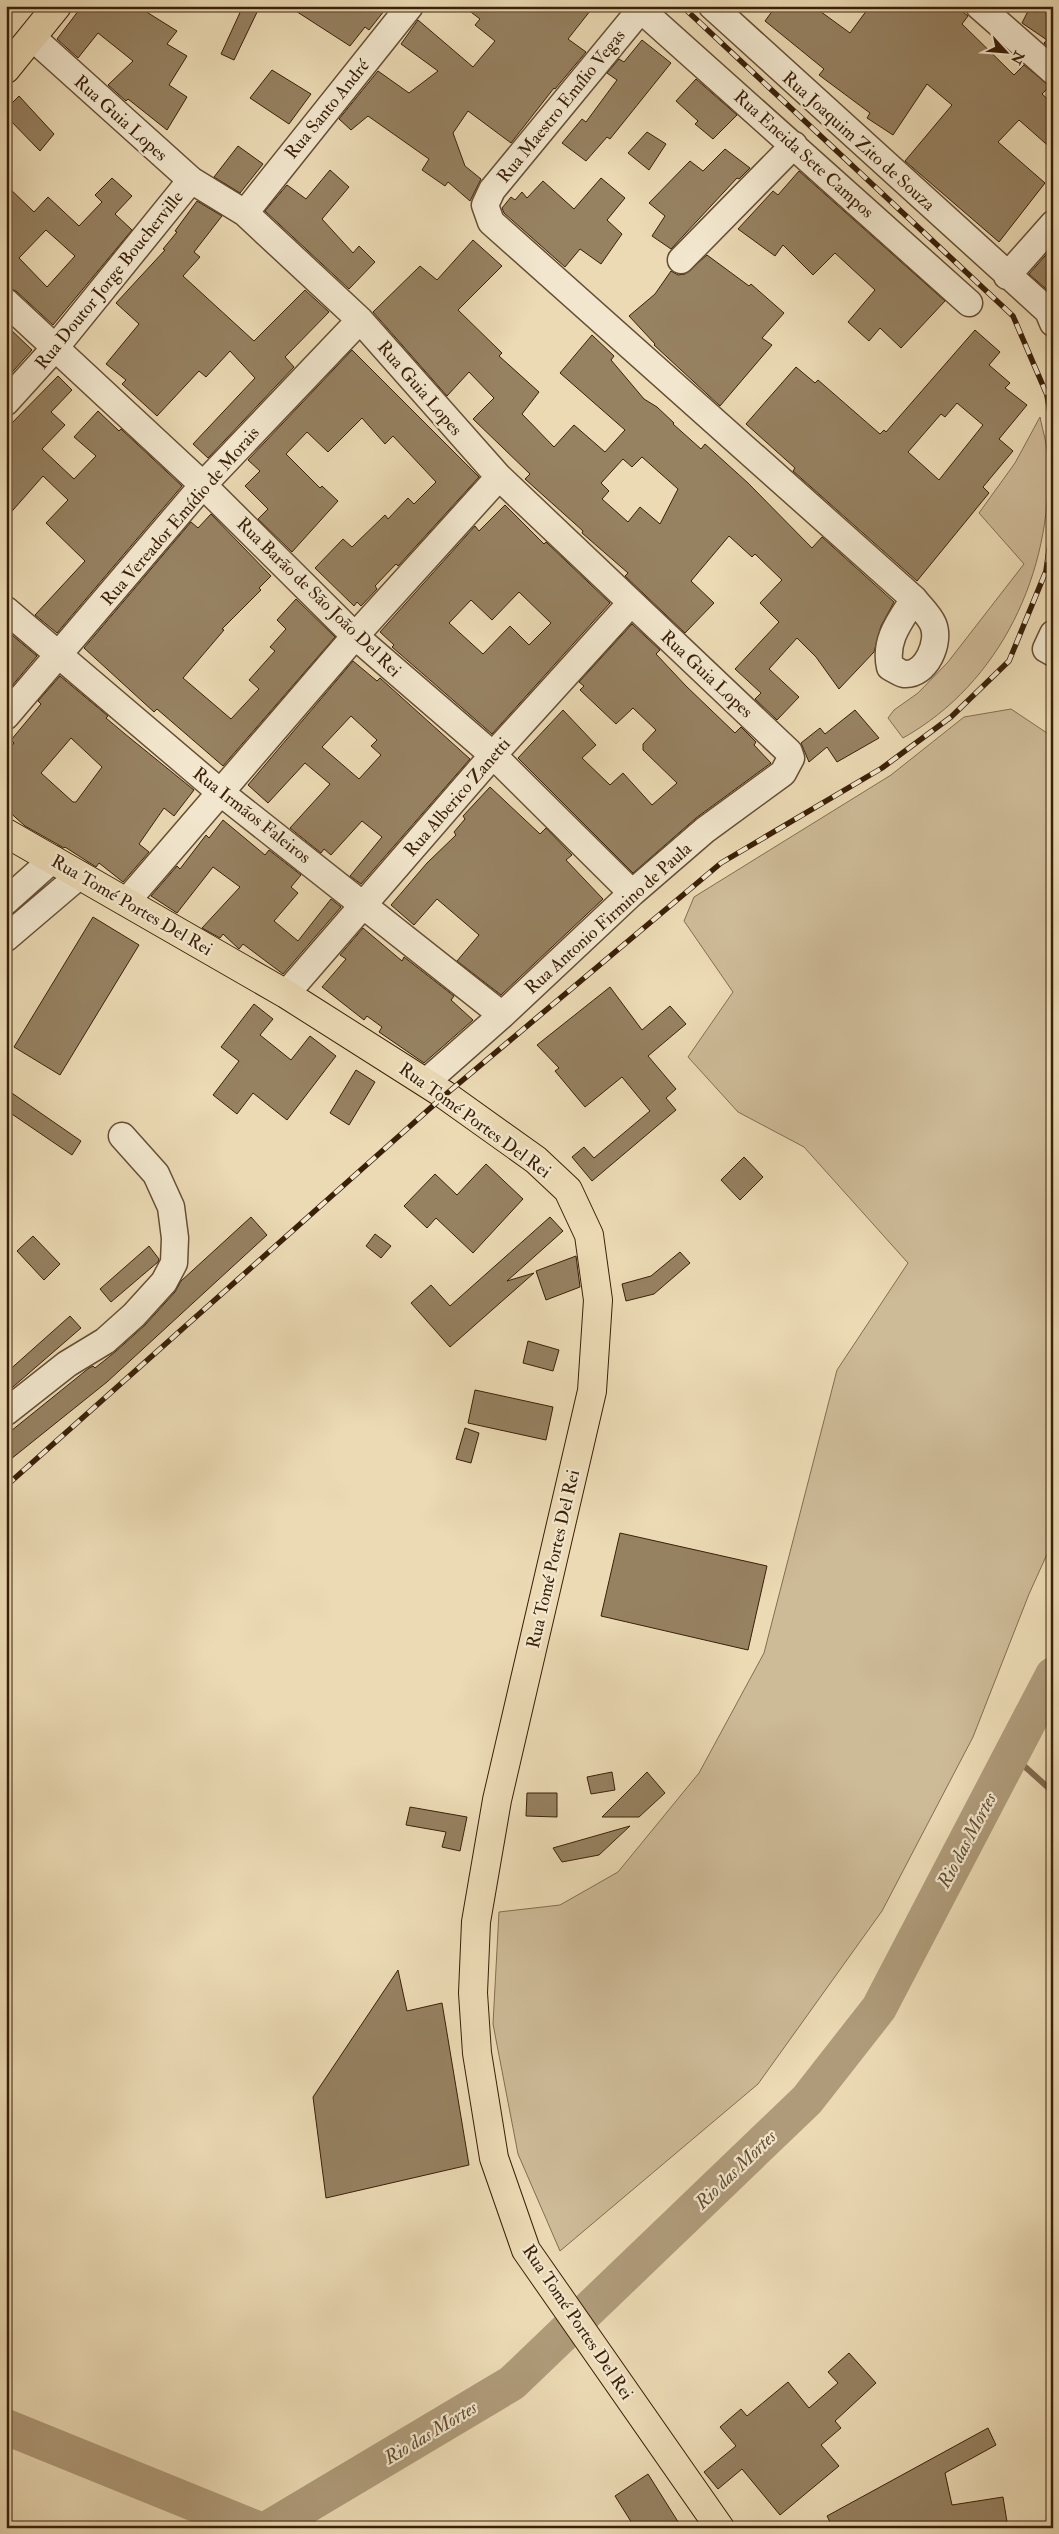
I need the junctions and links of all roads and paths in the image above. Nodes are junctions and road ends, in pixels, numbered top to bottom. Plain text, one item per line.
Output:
1 (57, 6) edge
2 (410, 6) edge
3 (979, 6) edge
4 (714, 7) edge
5 (639, 8) edge
6 (32, 38) junction
7 (6, 69) edge
8 (1053, 71) edge
9 (794, 145) junction
10 (191, 180) junction
11 (245, 213) junction
12 (1053, 224) edge
13 (681, 260) dead end
14 (1007, 276) junction
15 (6, 302) edge
16 (970, 303) dead end
17 (1051, 316) edge
18 (360, 320) junction
19 (55, 348) junction
20 (6, 402) edge
21 (499, 477) junction
22 (203, 485) junction
23 (914, 599) dead end
24 (631, 603) junction
25 (6, 610) edge
26 (1053, 634) edge
27 (355, 636) junction
28 (1053, 653) edge
29 (58, 656) junction
30 (6, 716) edge
31 (493, 755) junction
32 (791, 758) joint
33 (220, 792) junction
34 (6, 832) edge
35 (53, 859) junction
36 (80, 876) junction
37 (632, 893) junction
38 (6, 901) edge
39 (126, 902) junction
40 (363, 903) junction
41 (6, 938) edge
42 (286, 994) junction
43 (502, 1015) junction
44 (426, 1082) junction
45 (122, 1136) dead end
46 (6, 1412) edge
47 (720, 2528) edge

1 - 6 main road
2 - 11 street, Rua Santo André
3 - 8 street
4 - 14 street, Rua Joaquim Zito de Souza
5 - 9 street, Rua Eneida Sete Campos
5 - 23 street, Rua Maestro Emílio Vegas
6 - 7 main road
6 - 10 street, Rua Guia Lopes
9 - 13 street
9 - 16 street, Rua Eneida Sete Campos
10 - 11 street, Rua Guia Lopes
10 - 19 street, Rua Doutor Jorge Boucherville
11 - 18 street, Rua Guia Lopes
12 - 14 street
14 - 17 street, Rua Joaquim Zito de Souza
15 - 19 street, Rua Barão de São João Del Rei
18 - 21 street, Rua Guia Lopes
18 - 22 street, Rua Vereador Emídio de Morais
19 - 20 street, Rua Doutor Jorge Boucherville
19 - 22 street, Rua Barão de São João Del Rei
21 - 24 street, Rua Guia Lopes
21 - 27 street
22 - 27 street, Rua Barão de São João Del Rei
22 - 29 street, Rua Vereador Emídio de Morais
24 - 31 street, Rua Alberico Zanetti
24 - 32 street, Rua Guia Lopes
25 - 29 street, Rua Irmãos Faleiros
26 - 28 street
27 - 31 street, Rua Barão de São João Del Rei
27 - 33 street
29 - 30 street, Rua Vereador Emídio de Morais
29 - 33 street, Rua Irmãos Faleiros
31 - 37 street, Rua Barão de São João Del Rei
31 - 40 street, Rua Alberico Zanetti
32 - 37 street, Rua Antonio Firmino de Paula
33 - 39 street
33 - 40 street, Rua Irmãos Faleiros
34 - 35 main road, Rua Tomé Portes Del Rei
35 - 36 main road, Rua Tomé Portes Del Rei
35 - 38 street
36 - 39 main road, Rua Tomé Portes Del Rei
36 - 41 street
37 - 43 street, Rua Antonio Firmino de Paula
39 - 42 main road, Rua Tomé Portes Del Rei
40 - 42 street, Rua Alberico Zanetti
40 - 43 street, Rua Irmãos Faleiros
42 - 44 main road, Rua Tomé Portes Del Rei
43 - 44 street, Rua Antonio Firmino de Paula
44 - 47 main road, Rua Tomé Portes Del Rei
45 - 46 street

